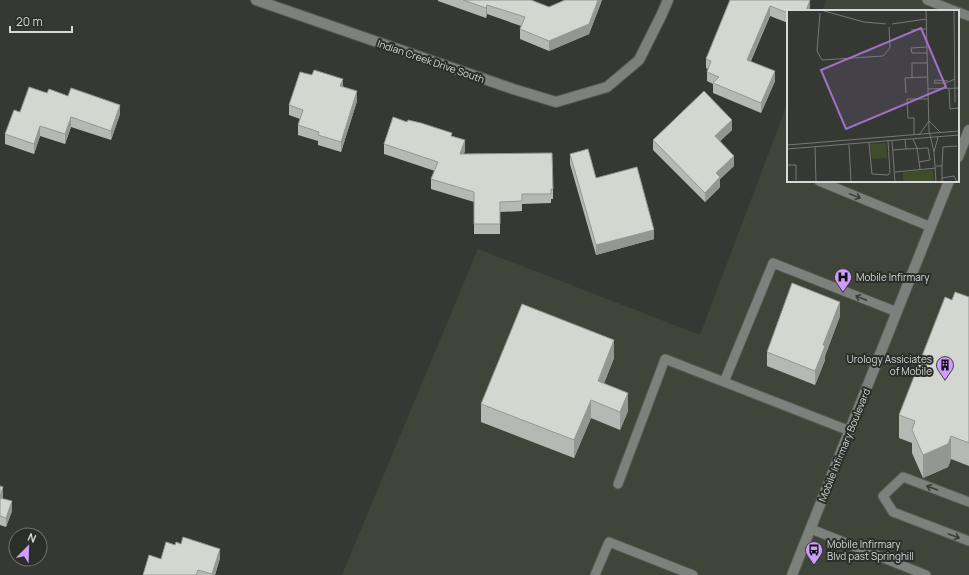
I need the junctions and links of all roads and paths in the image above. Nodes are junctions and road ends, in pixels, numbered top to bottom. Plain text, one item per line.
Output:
1 (256, 0) edge
2 (668, 0) edge
3 (928, 0) edge
4 (952, 10) edge
5 (959, 13) edge
6 (969, 16) edge
7 (969, 130) edge
8 (959, 155) edge
9 (821, 182) edge
10 (949, 182) edge
11 (930, 227) junction
12 (897, 312) junction
13 (724, 382) junction
14 (850, 431) junction
15 (618, 484) dead end
16 (969, 502) edge
17 (811, 529) junction
18 (969, 541) edge
19 (595, 575) edge
20 (693, 575) edge
21 (792, 575) edge
22 (926, 575) edge

1 - 2 street, Indian Creek Drive South
3 - 4 lane
5 - 6 lane
7 - 8 street
9 -> 11 lane
10 - 11 street, Mobile Infirmary Boulevard
11 - 12 street, Mobile Infirmary Boulevard
12 -> 13 lane
12 - 14 street, Mobile Infirmary Boulevard
13 - 14 lane
13 - 15 lane
14 - 17 street, Mobile Infirmary Boulevard
16 -> 18 lane
17 - 21 street, Mobile Infirmary Boulevard
17 - 22 lane
19 - 20 lane

